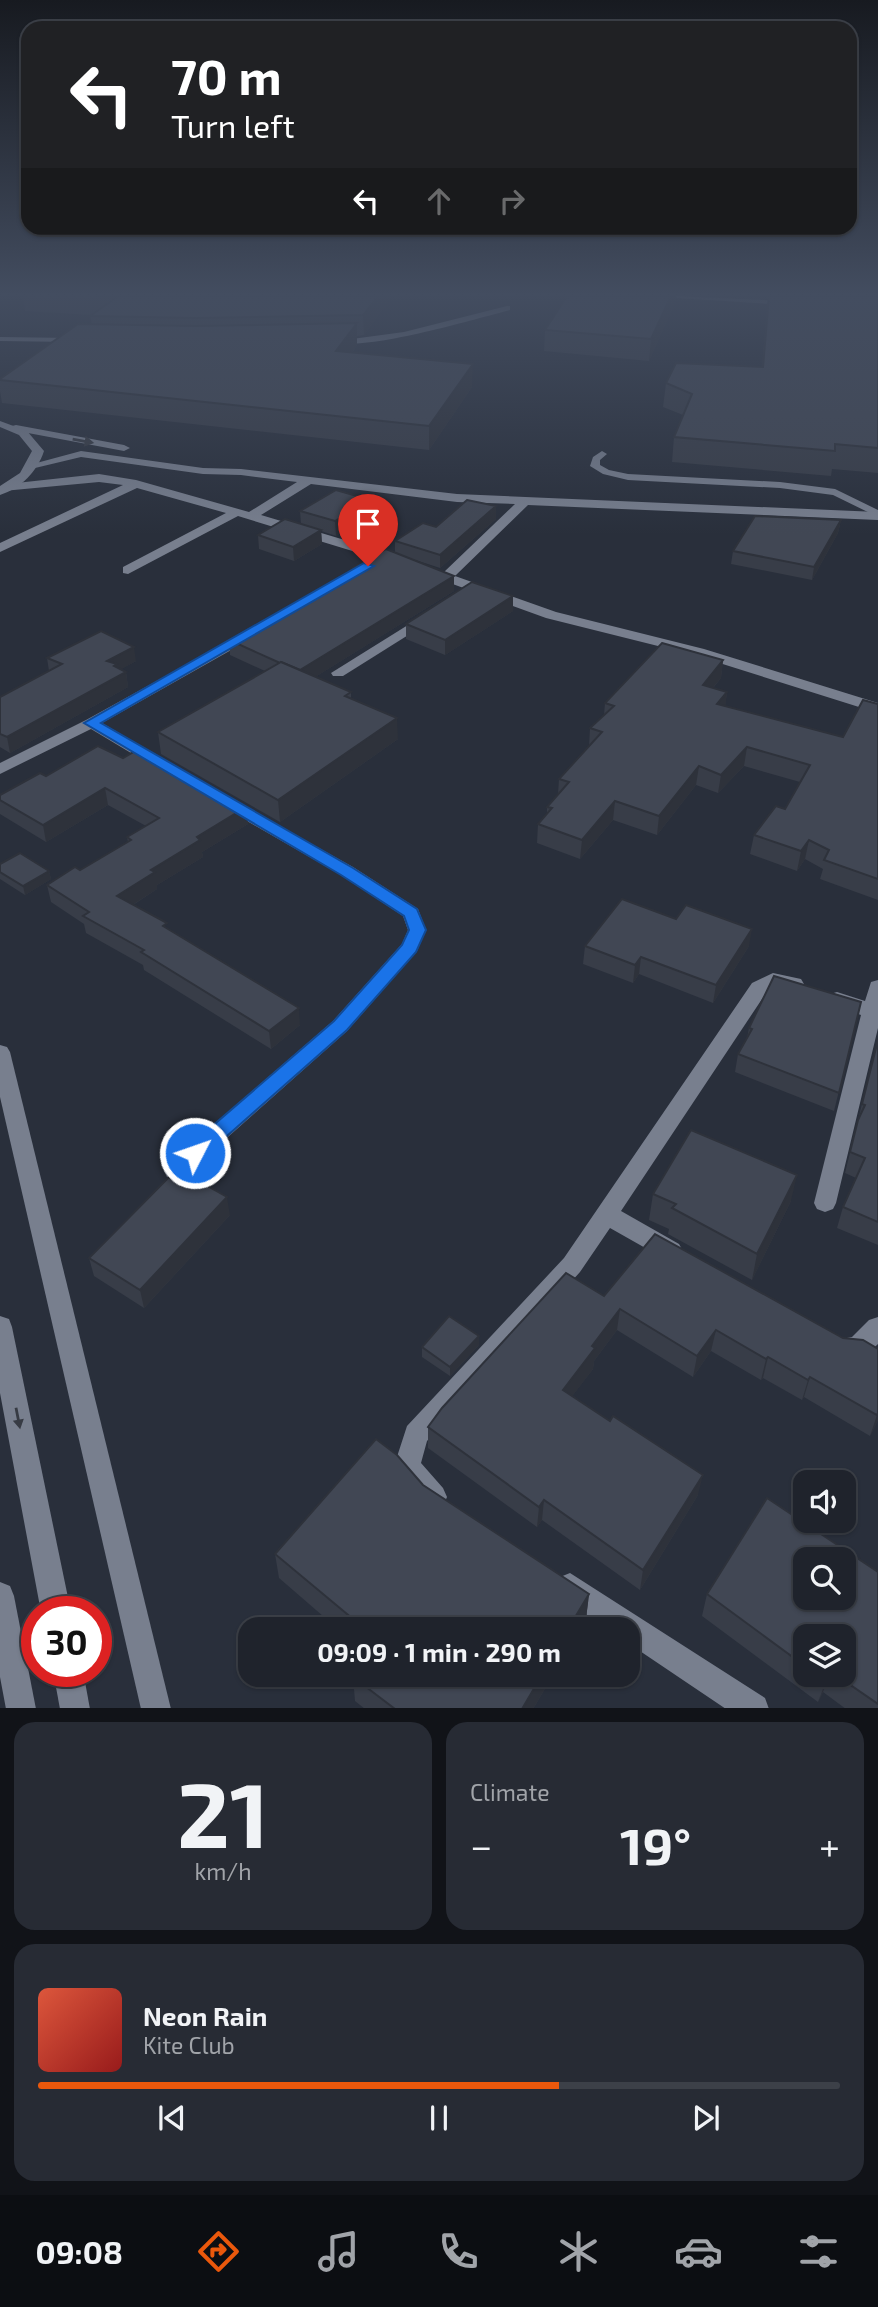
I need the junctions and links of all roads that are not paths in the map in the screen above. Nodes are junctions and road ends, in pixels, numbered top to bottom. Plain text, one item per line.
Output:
1 (0, 424) edge
2 (16, 428) junction
3 (602, 454) dead end
4 (34, 465) junction
5 (241, 472) junction
6 (309, 481) junction
7 (136, 484) junction
8 (3, 489) edge
9 (526, 500) junction
10 (236, 512) junction
11 (878, 515) edge
12 (251, 516) junction
13 (0, 548) edge
14 (384, 556) junction
15 (363, 569) edge
16 (128, 570) dead end
17 (446, 577) junction
18 (440, 609) edge
19 (268, 623) edge
20 (338, 673) dead end
21 (878, 709) edge
22 (91, 723) junction
23 (0, 769) edge
24 (172, 770) edge
25 (207, 790) edge
26 (878, 987) edge
27 (872, 1011) junction
28 (0, 1052) edge
29 (175, 1171) edge
30 (825, 1203) dead end
31 (607, 1215) junction
32 (691, 1262) edge
33 (0, 1327) edge
34 (878, 1328) edge
35 (822, 1336) edge
36 (458, 1514) edge
37 (549, 1574) edge
38 (0, 1596) edge
39 (53, 1596) edge
40 (71, 1687) edge
41 (21, 1708) edge
42 (75, 1708) edge
43 (156, 1708) edge
44 (752, 1708) edge

1 - 2 street
2 - 4 street
2 -> 5 street
3 - 11 lane
4 - 5 street
4 - 8 street
5 - 6 street
6 - 9 street
6 - 12 street
7 - 8 street
7 - 10 street
7 - 13 street
9 - 11 street
9 - 17 street
10 - 12 street
10 - 16 street
12 - 14 street
14 - 15 street
14 - 17 street
17 - 21 street
18 - 20 street
19 - 22 street
22 - 23 street
22 - 24 street
25 - 29 street
26 - 27 street
27 - 30 street
27 - 31 street
28 - 43 street
31 - 32 street
31 - 36 street
33 -> 39 street
34 - 35 street
37 - 44 street
38 - 41 street
40 - 42 street

